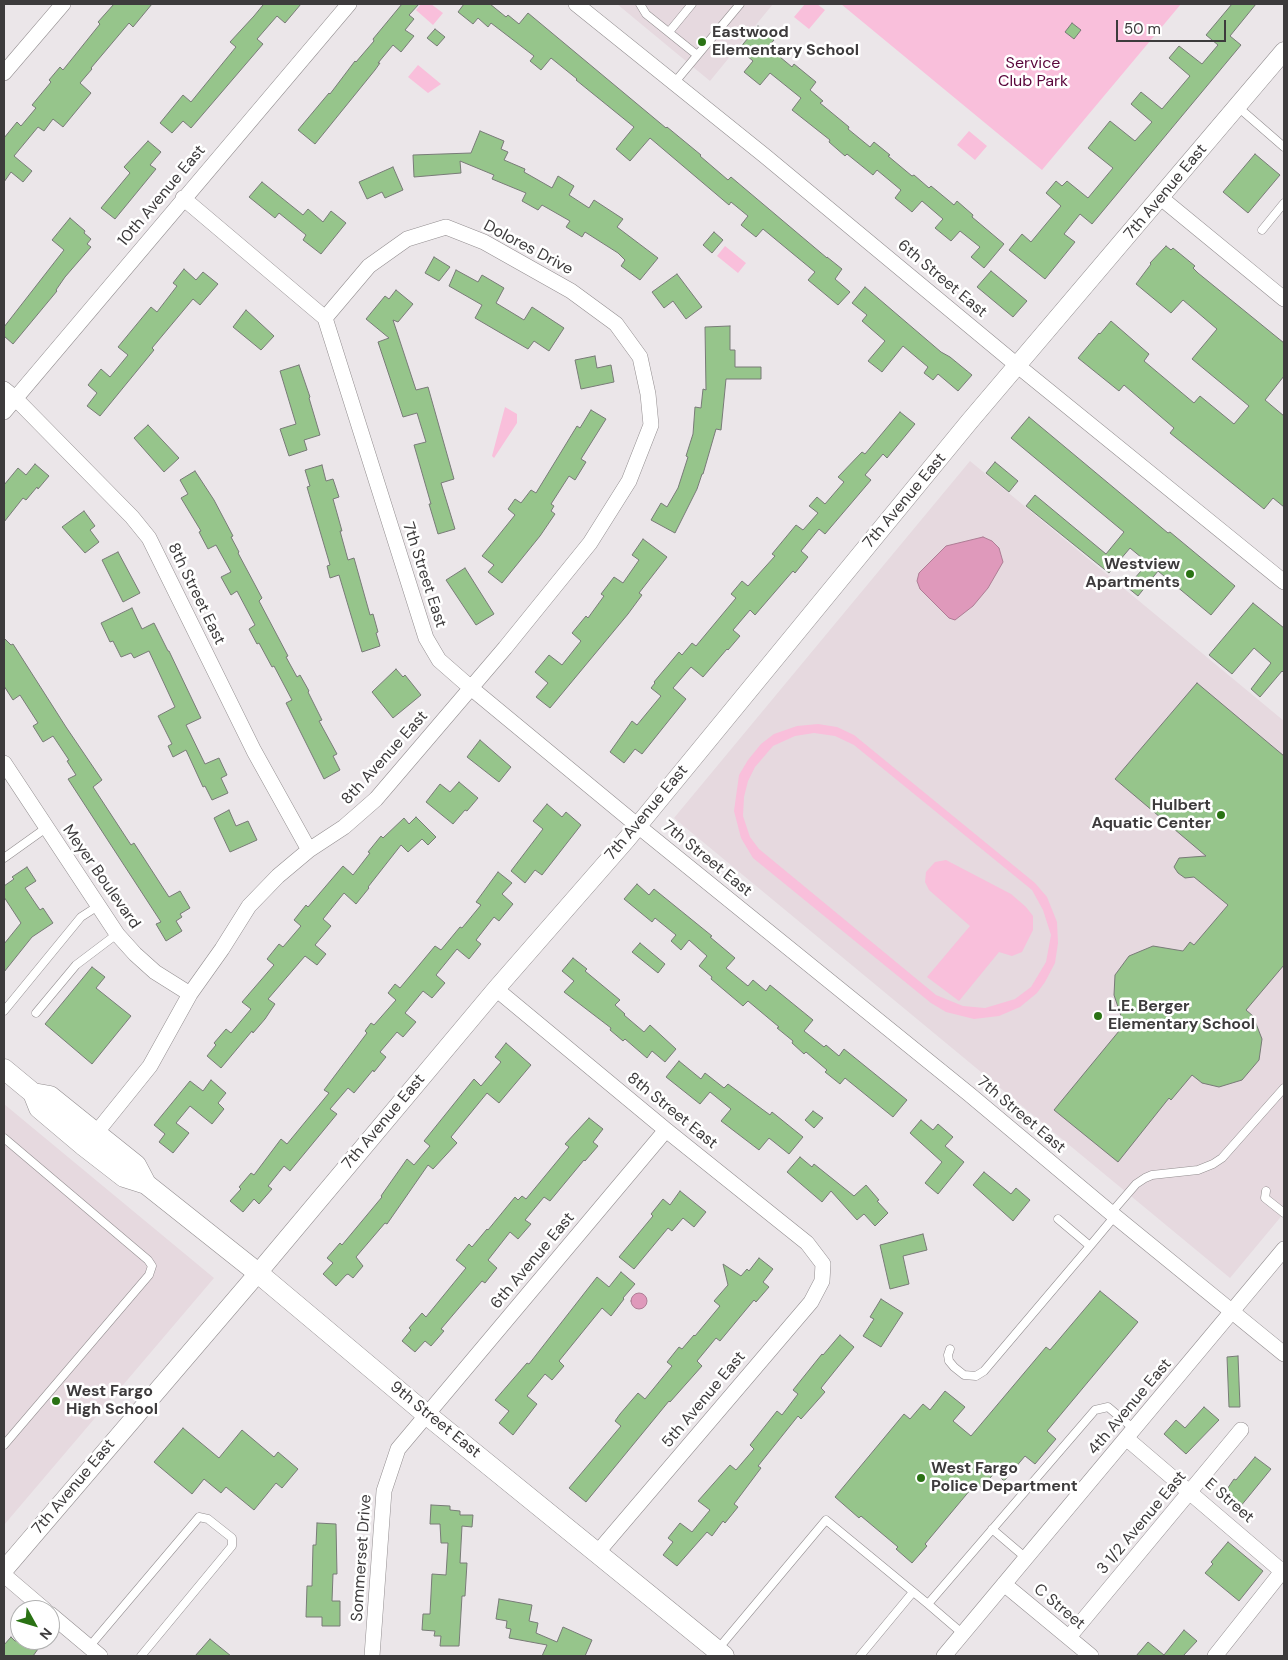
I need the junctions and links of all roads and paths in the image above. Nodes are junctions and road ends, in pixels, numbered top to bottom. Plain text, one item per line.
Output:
1 (63, 4) edge
2 (349, 4) edge
3 (576, 4) edge
4 (640, 4) edge
5 (692, 4) edge
6 (740, 4) edge
7 (669, 32) junction
8 (1284, 51) edge
9 (697, 55) junction
10 (4, 73) edge
11 (675, 82) junction
12 (1238, 107) junction
13 (1284, 147) edge
14 (183, 198) junction
15 (1162, 198) junction
16 (1284, 203) edge
17 (1262, 230) dead end
18 (1284, 299) edge
19 (325, 318) junction
20 (1018, 366) junction
21 (645, 379) joint
22 (9, 394) edge
23 (4, 412) edge
24 (1284, 582) edge
25 (470, 688) junction
26 (4, 762) edge
27 (638, 826) junction
28 (46, 828) junction
29 (309, 850) junction
30 (4, 858) edge
31 (98, 906) junction
32 (117, 934) junction
33 (496, 989) junction
34 (190, 994) junction
35 (4, 1011) edge
36 (36, 1013) dead end
37 (4, 1069) edge
38 (1284, 1088) edge
39 (33, 1093) junction
40 (666, 1130) junction
41 (96, 1133) junction
42 (4, 1138) edge
43 (146, 1184) junction
44 (1266, 1191) dead end
45 (1284, 1213) edge
46 (1113, 1214) junction
47 (1058, 1219) dead end
48 (1090, 1246) junction
49 (1284, 1249) edge
50 (823, 1264) joint
51 (258, 1273) junction
52 (1232, 1312) junction
53 (950, 1349) dead end
54 (1284, 1354) edge
55 (426, 1414) junction
56 (1242, 1430) dead end
57 (1130, 1434) junction
58 (4, 1446) edge
59 (1190, 1491) junction
60 (992, 1530) junction
61 (597, 1552) junction
62 (1026, 1558) junction
63 (4, 1570) edge
64 (1284, 1571) edge
65 (4, 1575) edge
66 (1004, 1584) junction
67 (913, 1592) junction
68 (33, 1600) edge
69 (928, 1604) junction
70 (60, 1622) edge
71 (962, 1634) junction
72 (1069, 1637) junction
73 (94, 1651) edge
74 (720, 1653) edge
75 (141, 1656) edge
76 (372, 1656) edge
77 (860, 1656) edge
78 (944, 1656) edge
79 (1091, 1656) edge
80 (1215, 1656) edge

1 - 10 street
2 - 14 street, 10th Avenue East
3 - 11 street, 6th Street East
4 - 7 lane
5 - 7 lane
6 - 9 lane
7 - 9 lane
8 - 12 street, 7th Avenue East
9 - 11 lane
11 - 20 street, 6th Street East
12 - 13 lane
12 - 15 street, 7th Avenue East
14 - 19 street
14 - 22 street, 10th Avenue East
15 - 18 street
15 - 20 street, 7th Avenue East
16 - 17 lane
19 - 21 street, Dolores Drive
19 - 25 street, 7th Street East
20 - 24 street, 6th Street East
20 - 27 street, 7th Avenue East
21 - 25 street, 8th Avenue East
22 - 23 street, 10th Avenue East
22 - 29 street, 8th Street East
25 - 27 street, 7th Street East
25 - 29 street, 8th Avenue East
26 - 28 street, Meyer Boulevard
27 - 33 street, 7th Avenue East
27 - 46 street, 7th Street East
28 - 30 lane
28 - 31 street, Meyer Boulevard
29 - 34 street, 8th Avenue East
31 - 32 street, Meyer Boulevard
31 - 35 lane
32 - 34 street, Meyer Boulevard
32 - 36 lane
33 - 40 street, 8th Street East
33 - 51 street, 7th Avenue East
34 - 41 street, 8th Avenue East
37 - 39 main road, 9th Street East
38 - 46 lane
39 - 41 main road, 9th Street East
39 - 43 main road, 9th Street East
40 - 50 street, 8th Street East
40 - 55 street, 6th Avenue East
41 - 43 main road, 9th Street East
42 - 58 lane
43 - 51 main road, 9th Street East
44 - 45 lane
46 - 48 lane
46 - 52 street, 7th Street East
47 - 48 lane
48 - 53 lane
49 - 52 street, 4th Avenue East
50 - 61 street, 5th Avenue East
51 - 55 main road, 9th Street East
51 - 63 street, 7th Avenue East
52 - 54 street, 7th Street East
52 - 57 street, 4th Avenue East
55 - 61 main road, 9th Street East
55 - 76 street, Sommerset Drive
56 - 59 street, 3 1/2 Avenue East
57 - 59 street, E Street
57 - 60 lane
57 - 62 street, 4th Avenue East
59 - 64 street, E Street
59 - 72 street, 3 1/2 Avenue East
60 - 62 lane
60 - 69 lane
61 - 74 main road, 9th Street East
62 - 66 street, 4th Avenue East
64 - 80 street
65 - 68 street
66 - 71 street, 4th Avenue East
66 - 72 street, C Street
67 - 69 lane
67 - 74 lane
67 - 77 lane
69 - 71 lane
70 - 73 street
71 - 78 street, 4th Avenue East
72 - 79 street, C Street
73 - 75 lane

